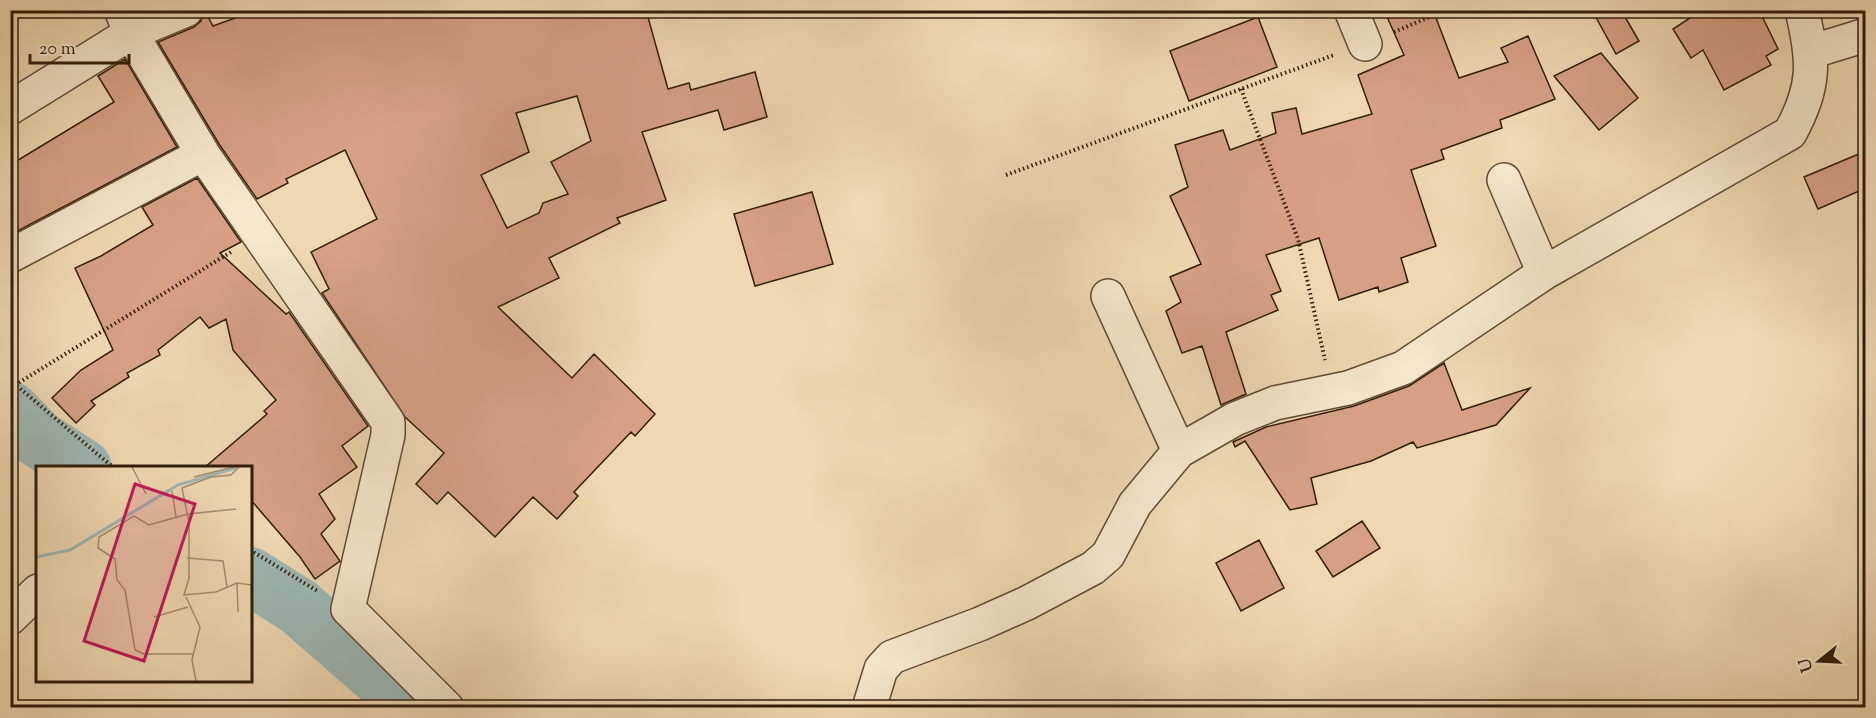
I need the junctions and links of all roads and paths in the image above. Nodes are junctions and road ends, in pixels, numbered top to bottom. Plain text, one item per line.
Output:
1 (186, 10) edge
2 (1351, 10) edge
3 (1446, 10) edge
4 (1802, 10) edge
5 (126, 22) edge
6 (1866, 35) edge
7 (1365, 44) junction
8 (1810, 52) junction
9 (1241, 89) junction
10 (10, 108) edge
11 (203, 154) junction
12 (1006, 175) dead end
13 (1504, 180) dead end
14 (257, 236) junction
15 (10, 256) edge
16 (1544, 273) junction
17 (1108, 296) dead end
18 (10, 380) edge
19 (15, 385) junction
20 (1332, 391) junction
21 (1179, 451) junction
22 (112, 466) edge
23 (252, 551) edge
24 (36, 593) edge
25 (348, 609) junction
26 (10, 618) edge
27 (447, 708) edge
28 (869, 708) edge

1 - 5 street
2 - 7 street
3 - 7 path
4 - 8 street
5 - 10 street
5 - 11 street
6 - 8 street
7 - 9 path
8 - 16 street
9 - 12 path
9 - 20 path
11 - 14 street
11 - 15 street
13 - 16 street
14 - 19 path
14 - 25 street
16 - 20 street
17 - 21 street
18 - 19 path
19 - 22 path
20 - 21 street
21 - 28 street
23 - 25 path
24 - 26 street
25 - 27 street

